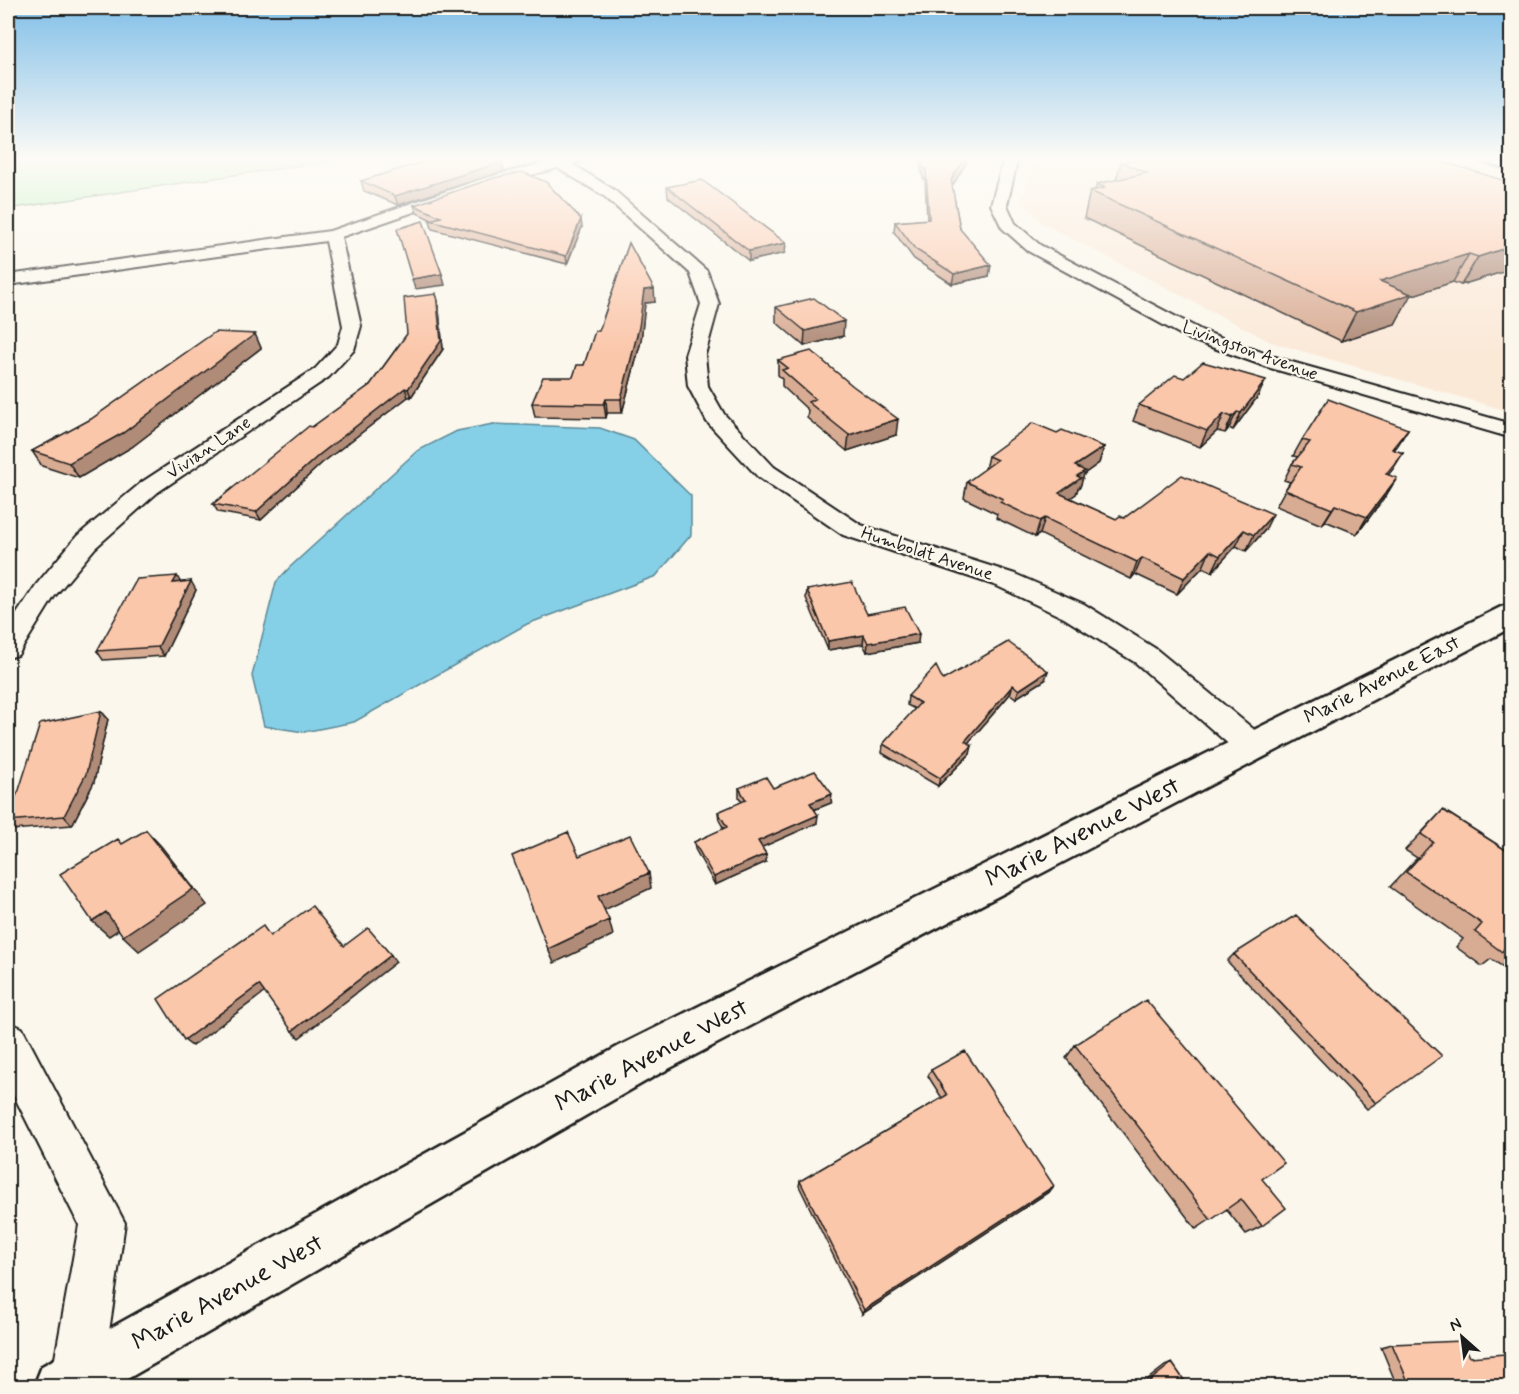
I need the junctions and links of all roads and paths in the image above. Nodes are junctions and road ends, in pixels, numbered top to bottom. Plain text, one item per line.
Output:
1 (368, 223) edge
2 (643, 223) edge
3 (1007, 223) edge
4 (333, 235) junction
5 (8, 280) edge
6 (1512, 432) edge
7 (1512, 614) edge
8 (8, 648) edge
9 (1252, 746) junction
10 (8, 1042) edge
11 (71, 1384) edge

1 - 4 street
2 - 9 street, Humboldt Avenue
3 - 6 street, Livingston Avenue
4 - 5 street
4 - 8 street, Vivian Lane
7 - 9 street, Marie Avenue East
9 - 11 street, Marie Avenue West
10 - 11 street

